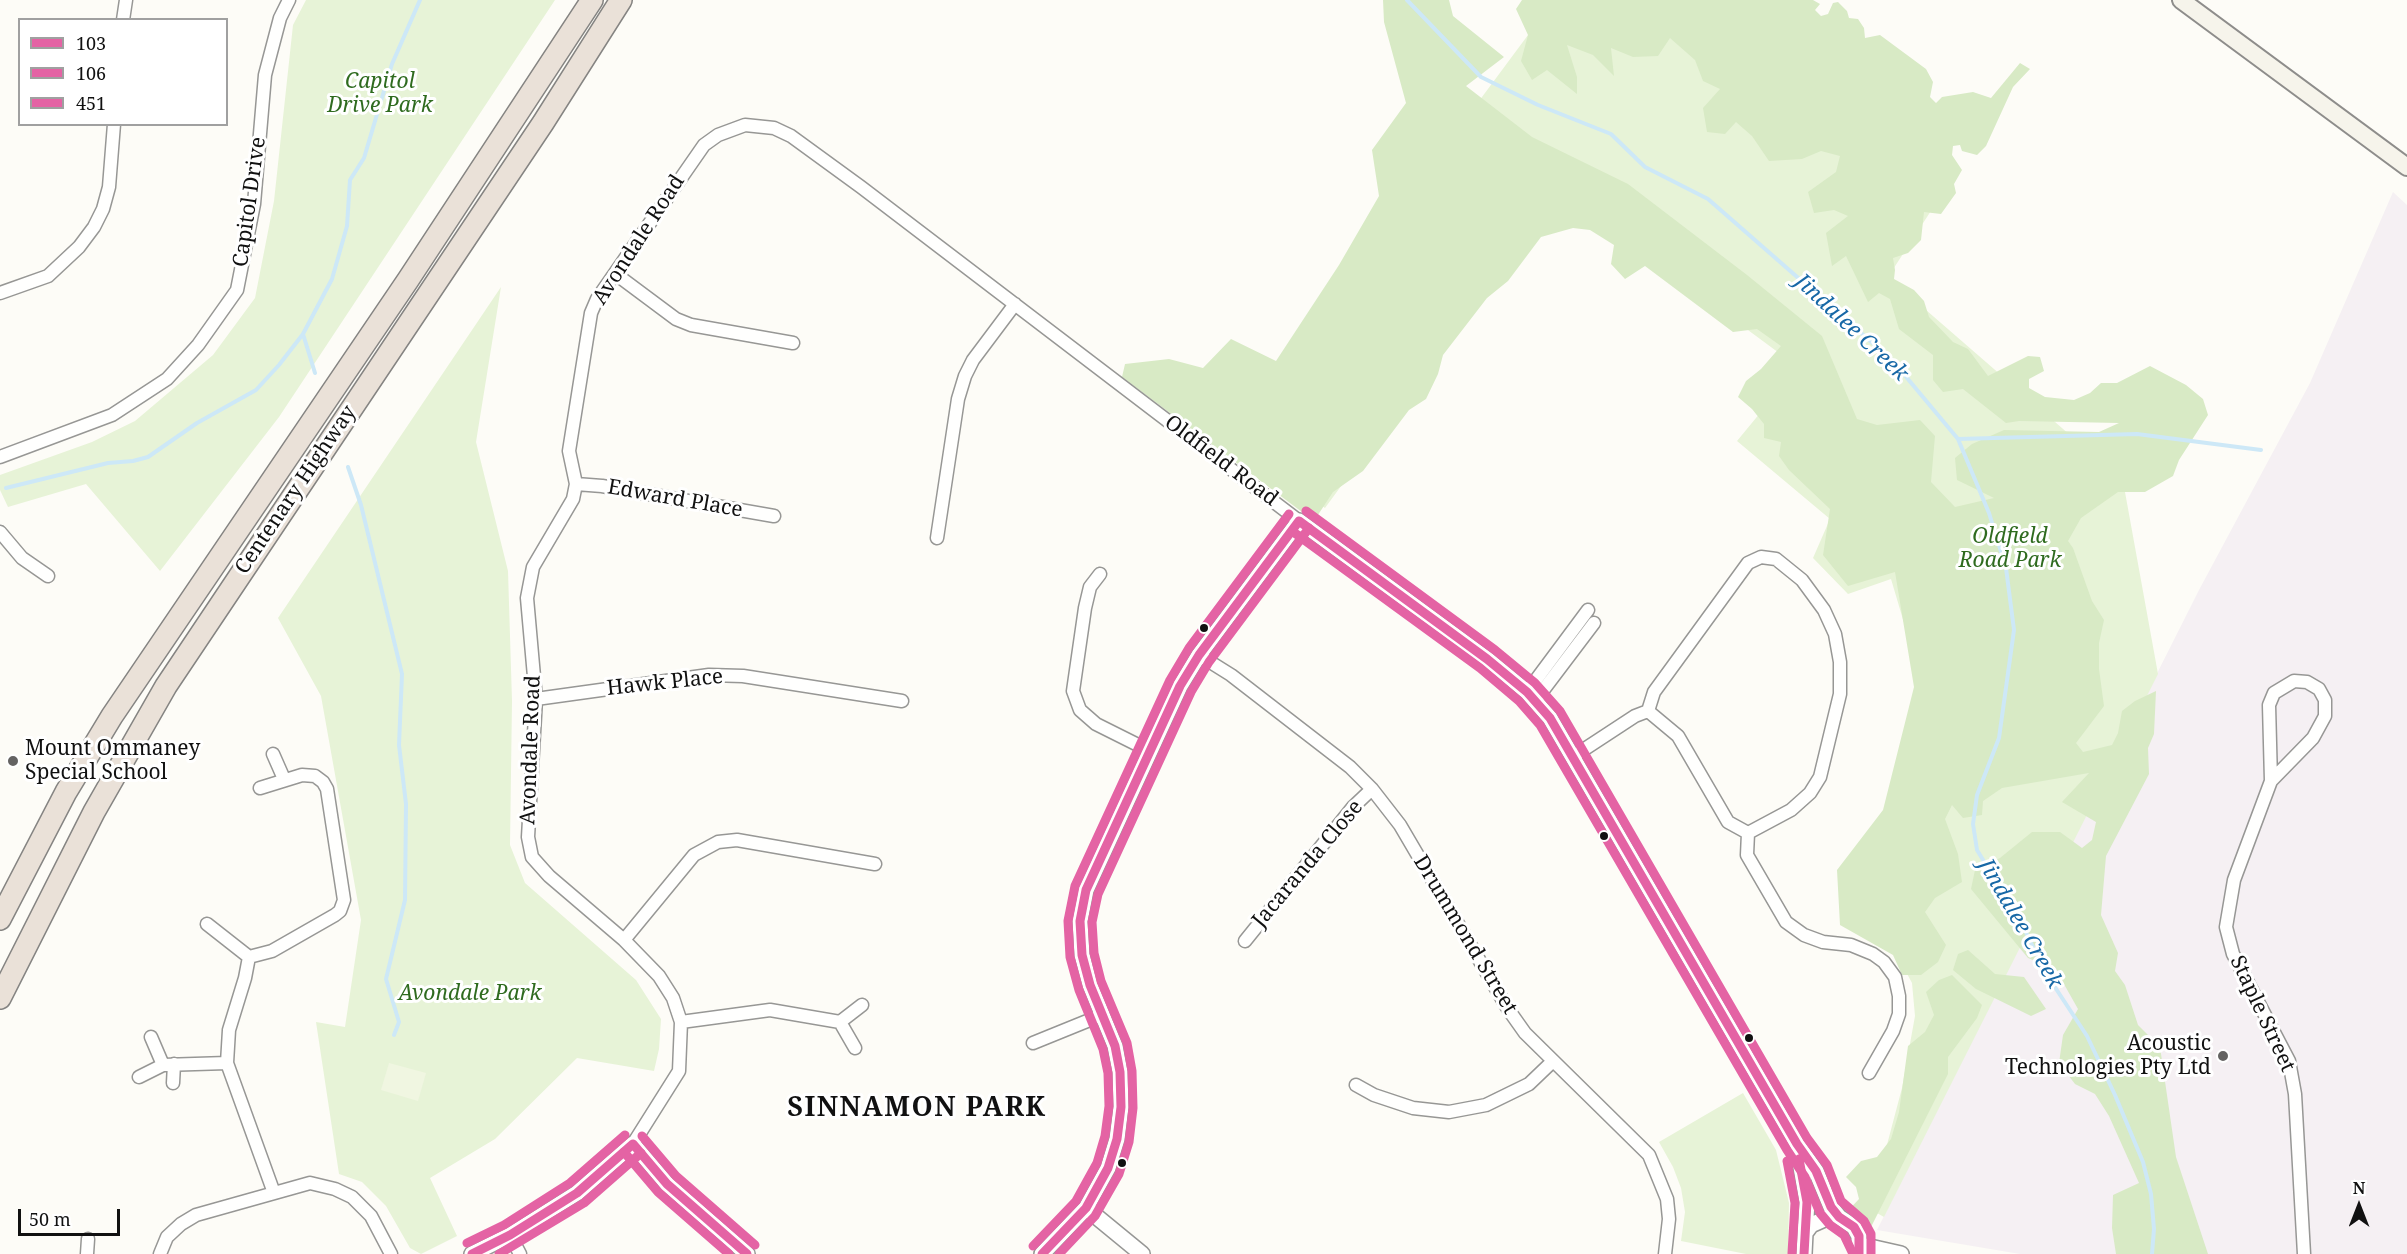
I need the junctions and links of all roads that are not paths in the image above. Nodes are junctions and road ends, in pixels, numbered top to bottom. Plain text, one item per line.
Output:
1 (126, 0) edge
2 (289, 0) edge
3 (592, 0) edge
4 (621, 0) edge
5 (2181, 0) edge
6 (123, 18) edge
7 (745, 125) joint
8 (114, 126) edge
9 (2407, 167) edge
10 (617, 275) junction
11 (0, 293) edge
12 (1015, 304) junction
13 (793, 343) dead end
14 (0, 457) edge
15 (576, 484) junction
16 (774, 516) dead end
17 (1299, 521) junction
18 (0, 531) edge
19 (937, 538) dead end
20 (1100, 574) dead end
21 (48, 576) dead end
22 (1588, 610) dead end
23 (1594, 623) dead end
24 (1199, 655) junction
25 (1531, 696) junction
26 (536, 699) junction
27 (902, 701) dead end
28 (1648, 711) junction
29 (1150, 751) junction
30 (273, 754) dead end
31 (1574, 756) junction
32 (284, 779) junction
33 (2271, 781) junction
34 (260, 788) dead end
35 (1372, 789) junction
36 (1748, 833) junction
37 (875, 864) dead end
38 (0, 919) edge
39 (207, 924) dead end
40 (624, 940) junction
41 (1245, 941) dead end
42 (249, 957) junction
43 (0, 998) edge
44 (862, 1005) dead end
45 (1102, 1015) junction
46 (840, 1022) junction
47 (681, 1023) junction
48 (151, 1037) dead end
49 (1033, 1043) dead end
50 (855, 1048) dead end
51 (1552, 1062) junction
52 (227, 1063) junction
53 (169, 1064) junction
54 (1869, 1073) dead end
55 (139, 1077) dead end
56 (173, 1083) dead end
57 (1356, 1085) dead end
58 (633, 1144) junction
59 (1797, 1144) junction
60 (274, 1193) junction
61 (1086, 1208) junction
62 (1839, 1217) junction
63 (1805, 1233) junction
64 (510, 1235) junction
65 (88, 1239) dead end
66 (1860, 1249) edge
67 (87, 1254) edge
68 (160, 1254) edge
69 (391, 1254) edge
70 (472, 1254) edge
71 (520, 1254) edge
72 (747, 1254) edge
73 (1042, 1254) edge
74 (1142, 1254) edge
75 (1665, 1254) edge
76 (1804, 1254) edge
77 (1901, 1254) edge
78 (2304, 1254) edge

1 - 6 street
2 - 14 street, Capitol Drive
3 - 38 highway, Centenary Highway
4 - 43 highway, Centenary Highway
5 - 9 main road
7 - 10 street, Avondale Road
7 - 12 street, Oldfield Road
8 - 11 street
10 - 13 street
10 - 15 street, Avondale Road
12 - 17 street, Oldfield Road
12 - 19 street
15 - 16 street, Edward Place
15 - 26 street, Avondale Road
17 - 24 street
17 - 25 street, Oldfield Road
18 - 21 street
20 - 29 street
22 - 25 street
23 - 25 street
24 - 29 street
24 - 35 street, Drummond Street
25 - 31 street, Oldfield Road
26 - 27 street, Hawk Place
26 - 40 street, Avondale Road
28 - 31 street
28 - 36 street
28 - 36 street
29 - 45 street
30 - 32 street
31 - 59 street, Oldfield Road
32 - 34 street
32 - 42 street
33 - 33 street, Staple Street
33 - 78 street, Staple Street
35 - 41 street, Jacaranda Close
35 - 51 street, Drummond Street
36 - 54 street
37 - 40 street
39 - 42 street
40 - 47 street, Avondale Road
42 - 52 street
44 - 46 street
45 - 49 street
45 - 61 street
46 - 47 street
46 - 50 street
47 - 58 street, Avondale Road
48 - 53 street
51 - 57 street
51 - 75 street, Drummond Street
52 - 53 street
52 - 60 street
53 - 55 street
53 - 56 street
58 - 64 street, Avondale Road
58 - 72 street
59 - 62 street, Oldfield Road
59 - 63 street, Oldfield Road
60 - 68 street
60 - 69 street
61 - 73 street
61 - 74 street
62 - 63 street
62 - 66 street, Oldfield Road
63 - 76 street, Oldfield Road
64 - 70 street, Avondale Road
64 - 71 street
65 - 67 street
66 - 77 street

